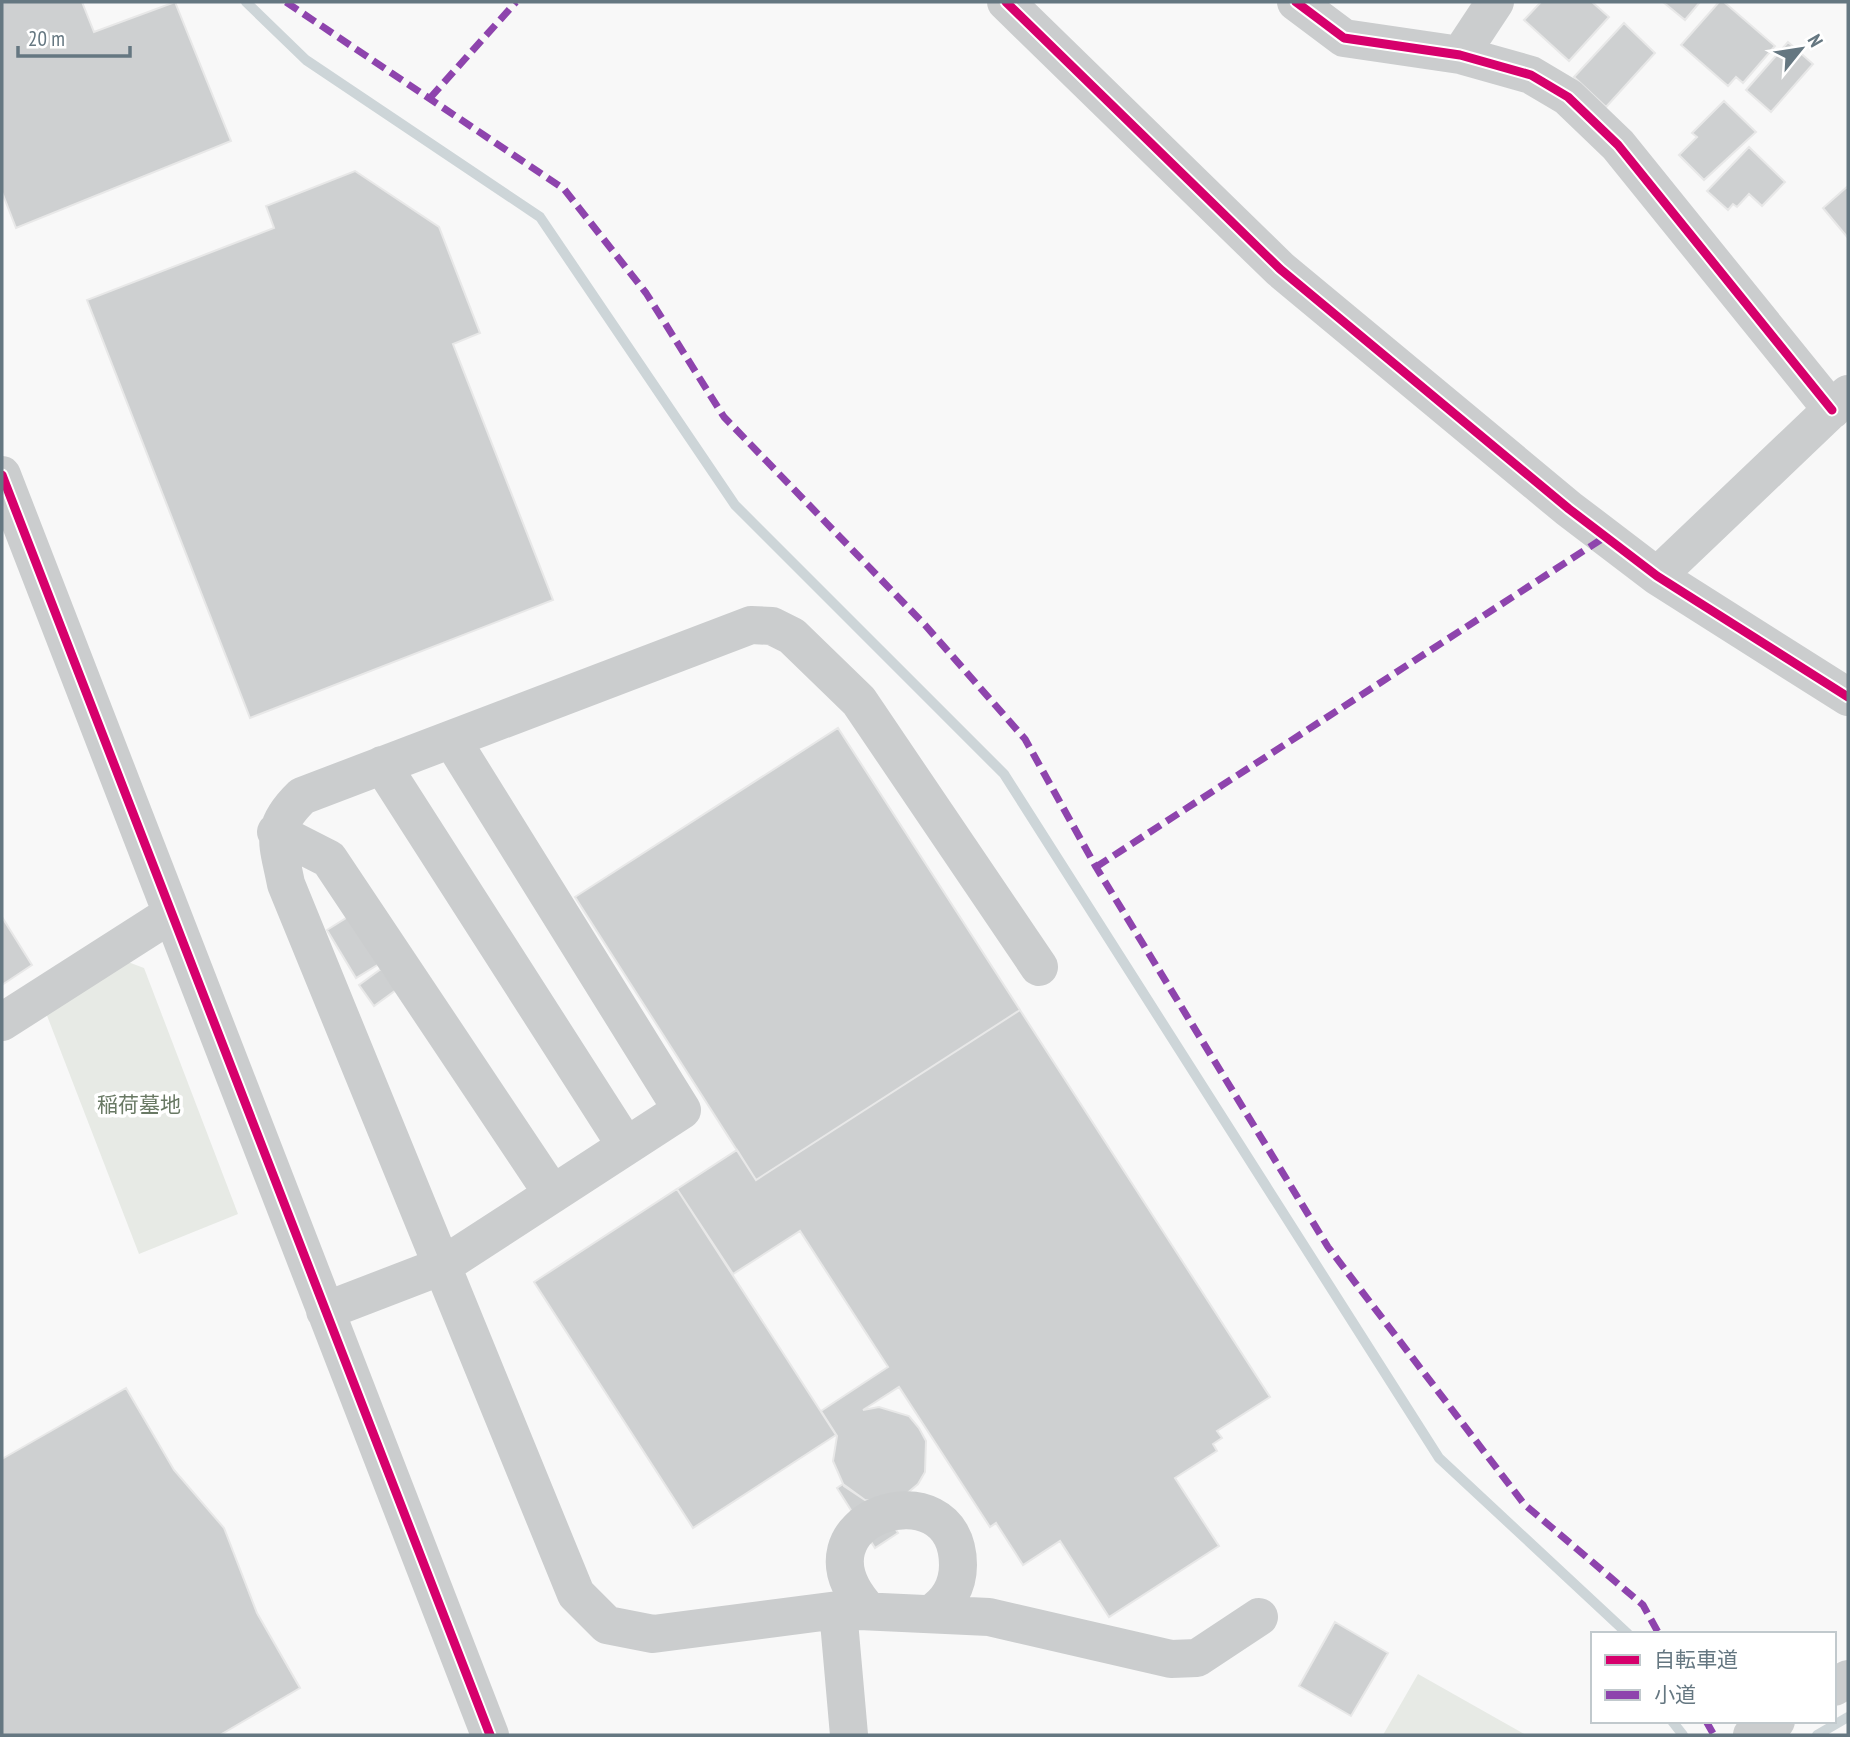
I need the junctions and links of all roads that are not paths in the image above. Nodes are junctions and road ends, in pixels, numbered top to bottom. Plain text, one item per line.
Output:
1 (1006, 2) edge
2 (1296, 2) edge
3 (1495, 2) edge
4 (1460, 55) junction
5 (1840, 402) edge
6 (2, 475) edge
7 (1657, 576) junction
8 (1848, 697) edge
9 (452, 740) junction
10 (382, 765) junction
11 (276, 832) junction
12 (170, 914) junction
13 (1039, 967) dead end
14 (2, 1022) edge
15 (626, 1146) junction
16 (552, 1193) junction
17 (442, 1266) junction
18 (325, 1311) junction
19 (853, 1611) junction
20 (930, 1614) junction
21 (1259, 1617) dead end
22 (1773, 1723) edge
23 (490, 1735) edge
24 (849, 1735) edge
25 (1752, 1735) edge

1 - 7 street
2 - 4 street
3 - 4 street
4 - 5 street
5 - 7 street
6 - 12 street
7 - 8 street
9 - 10 street
9 - 13 street
9 - 15 street
10 - 11 street
10 - 15 street
11 - 16 street
11 - 17 street
12 - 14 street
12 - 18 street
15 - 16 street
16 - 17 street
17 - 18 street
17 - 19 street
18 - 23 street
19 - 20 street
19 - 20 street
19 - 24 street
20 - 21 street
22 - 25 street

